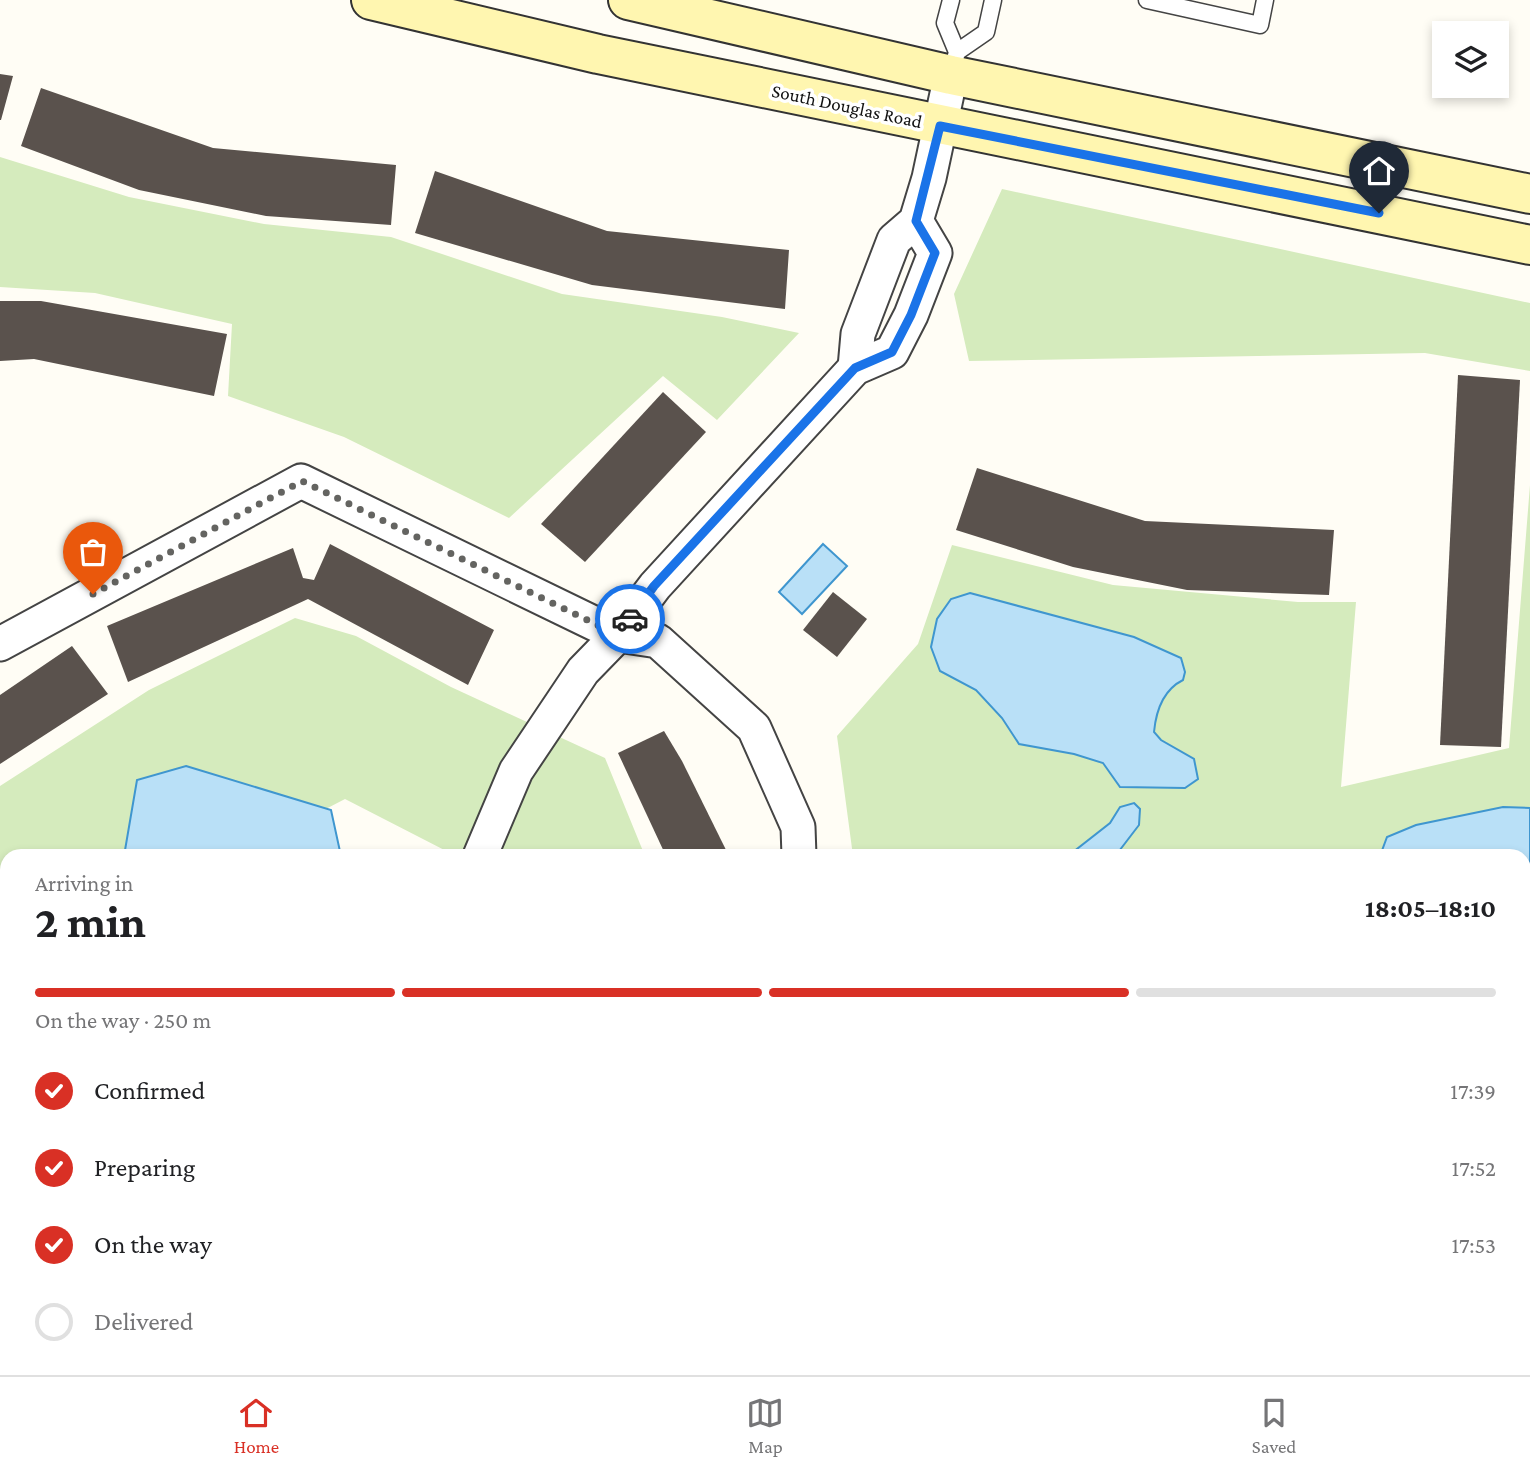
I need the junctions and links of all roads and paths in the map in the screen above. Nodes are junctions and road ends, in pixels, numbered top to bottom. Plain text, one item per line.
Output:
1 (371, 0) edge
2 (628, 0) edge
3 (951, 0) edge
4 (993, 0) edge
5 (1147, 0) edge
6 (1265, 0) edge
7 (954, 63) junction
8 (940, 126) junction
9 (1530, 194) edge
10 (1530, 245) edge
11 (618, 635) junction
12 (0, 644) edge
13 (483, 849) edge
14 (799, 849) edge

1 - 8 main road, South Douglas Road
2 - 7 main road
3 - 7 lane
4 - 7 lane
5 - 6 lane
7 - 8 street
7 - 9 main road
8 - 10 main road, South Douglas Road
8 - 11 street
11 - 12 street
11 - 13 street
11 - 14 street

